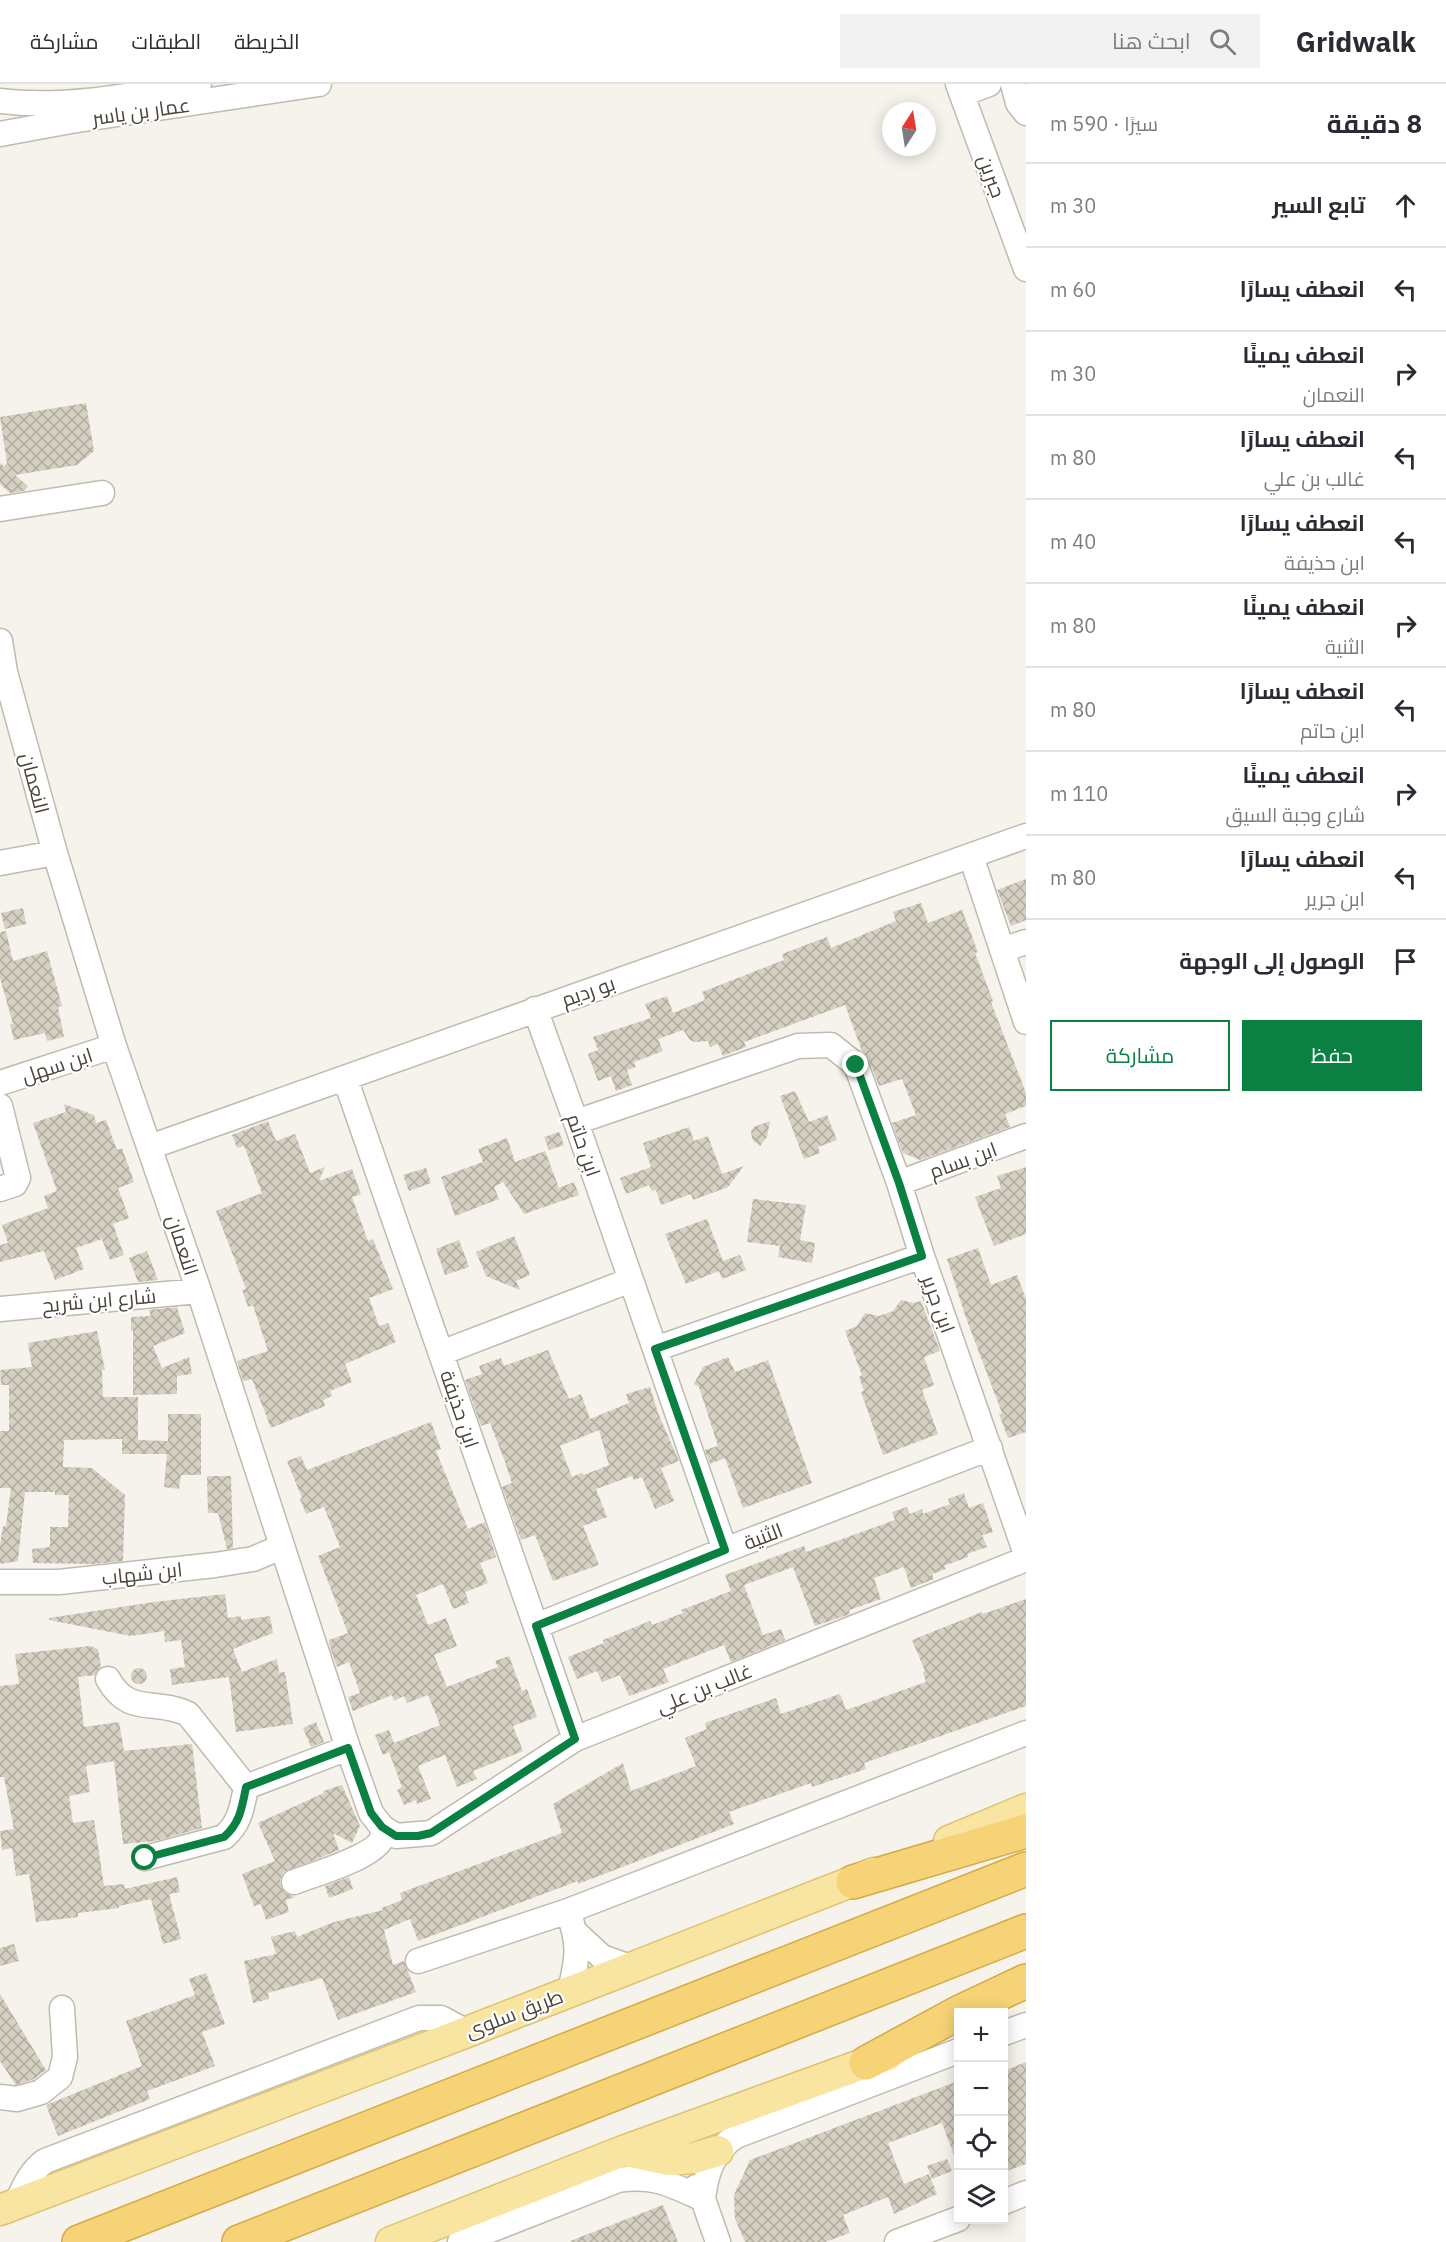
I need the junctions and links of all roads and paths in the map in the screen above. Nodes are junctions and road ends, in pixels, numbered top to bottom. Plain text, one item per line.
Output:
1 (199, 84) edge
2 (319, 84) edge
3 (988, 84) edge
4 (1013, 86) edge
5 (960, 87) edge
6 (0, 101) edge
7 (1026, 113) edge
8 (0, 134) edge
9 (1026, 269) edge
10 (102, 493) dead end
11 (0, 509) edge
12 (0, 642) edge
13 (3, 672) edge
14 (1026, 836) edge
15 (55, 853) junction
16 (971, 856) junction
17 (0, 863) edge
18 (1026, 942) edge
19 (1002, 950) junction
20 (535, 1010) junction
21 (1026, 1022) edge
22 (114, 1046) junction
23 (345, 1078) junction
24 (0, 1083) edge
25 (1, 1115) edge
26 (576, 1122) junction
27 (1026, 1136) edge
28 (150, 1147) junction
29 (899, 1183) junction
30 (0, 1189) edge
31 (922, 1256) junction
32 (631, 1280) junction
33 (199, 1291) junction
34 (0, 1309) edge
35 (655, 1349) junction
36 (441, 1353) junction
37 (990, 1448) junction
38 (281, 1547) junction
39 (725, 1550) junction
40 (1026, 1554) edge
41 (1026, 1559) edge
42 (0, 1582) edge
43 (536, 1626) junction
44 (108, 1679) dead end
45 (1026, 1733) edge
46 (575, 1739) junction
47 (348, 1748) junction
48 (246, 1787) junction
49 (1026, 1809) edge
50 (389, 1831) junction
51 (1026, 1831) edge
52 (145, 1858) dead end
53 (1026, 1869) edge
54 (294, 1882) dead end
55 (853, 1882) junction
56 (568, 1911) junction
57 (1026, 1931) edge
58 (577, 1934) junction
59 (418, 1961) dead end
60 (630, 1967) junction
61 (1026, 1982) edge
62 (570, 1991) junction
63 (1026, 1998) edge
64 (62, 2008) dead end
65 (970, 2008) edge
66 (1002, 2008) edge
67 (954, 2016) edge
68 (1026, 2025) edge
69 (954, 2028) edge
70 (1008, 2032) edge
71 (954, 2053) edge
72 (866, 2064) junction
73 (0, 2097) edge
74 (623, 2151) junction
75 (718, 2151) junction
76 (669, 2160) junction
77 (1026, 2193) edge
78 (703, 2199) junction
79 (1008, 2200) edge
80 (5, 2212) edge
81 (954, 2221) edge
82 (79, 2242) edge
83 (239, 2242) edge
84 (391, 2242) edge
85 (460, 2242) edge
86 (718, 2242) edge
87 (897, 2242) edge

1 - 6 street, عمار بن ياسر
2 - 8 street, عمار بن ياسر
3 - 5 street
4 - 7 street
5 - 9 street, جبرين
10 - 11 street
12 - 13 street, النعمان
13 - 15 street, النعمان
14 - 16 street, بو رديم
15 - 17 street
15 - 22 street, النعمان
16 - 19 street
16 - 20 street, بو رديم
18 - 19 street
19 - 21 street
20 - 23 street, بو رديم
20 - 26 street, ابن حاتم
22 - 24 street, ابن سهل
22 - 28 street, النعمان
23 - 28 street, بو رديم
23 - 36 street, ابن حذيفة
25 - 30 street
26 - 29 street, ابن جرير
26 - 32 street, ابن حاتم
27 - 29 street, ابن بسام
28 - 33 street, النعمان
29 - 31 street, ابن جرير
31 - 35 street
31 - 37 street, ابن جرير
32 - 35 street, ابن حاتم
32 - 36 street
33 - 34 street, شارع ابن شريح
33 - 38 street, النعمان
35 - 39 street, ابن حاتم
36 - 43 street, ابن حذيفة
37 - 39 street, الثنية
37 - 40 street, ابن جرير
38 - 42 street, ابن شهاب
38 - 47 street, النعمان
39 - 43 street, الثنية
41 - 46 street, غالب بن علي
43 - 46 street, ابن حذيفة
44 - 48 street
45 - 56 street
46 - 50 street, غالب بن علي
47 - 48 street
47 - 50 street, النعمان
48 - 52 street
49 - 55 main road, طريق سلوى
50 - 54 street
51 - 55 highway
53 - 82 highway
55 - 60 main road, طريق سلوى
56 - 58 street
56 - 59 street
57 - 83 highway
58 - 60 street
58 - 62 street
60 - 62 main road, طريق سلوى
61 - 65 highway
62 - 80 main road, طريق سلوى
63 - 66 main road
64 - 73 street
67 - 72 highway
68 - 70 street
69 - 72 main road
71 - 75 street
72 - 74 main road
74 - 76 main road
74 - 84 main road
75 - 76 main road
75 - 78 street
76 - 78 street
77 - 79 street
78 - 85 street
78 - 86 street
81 - 87 street

